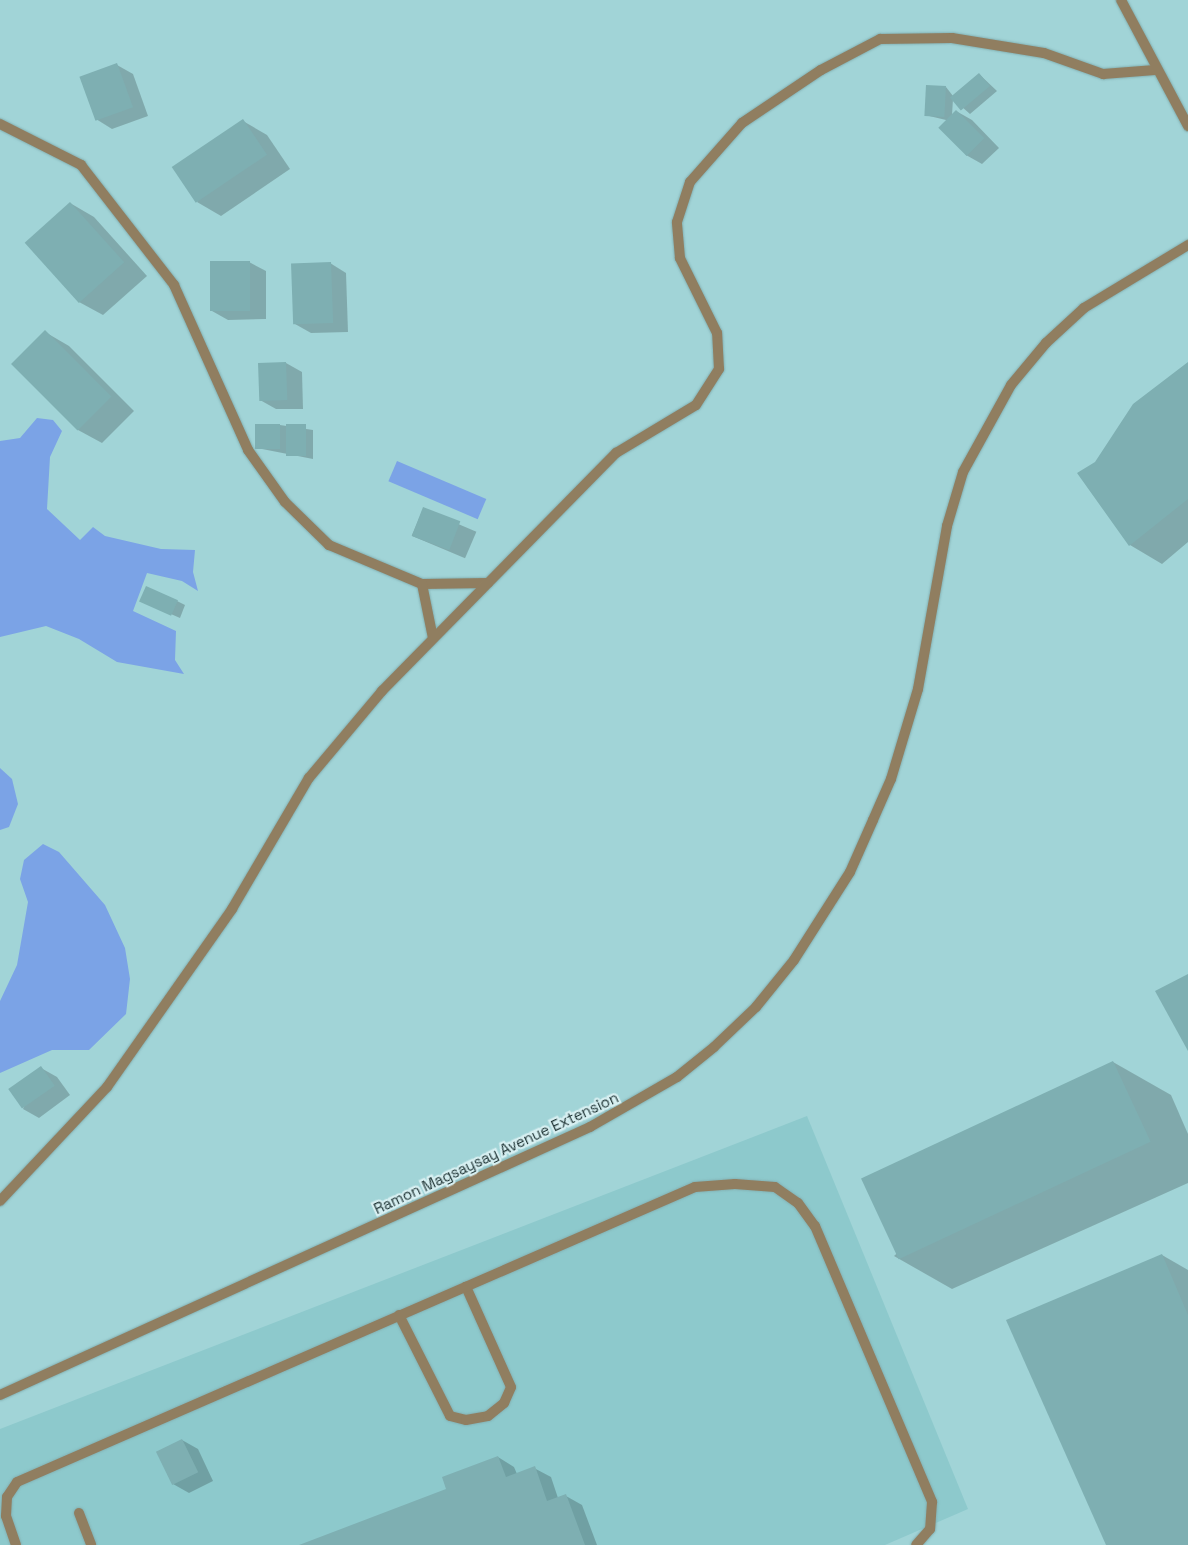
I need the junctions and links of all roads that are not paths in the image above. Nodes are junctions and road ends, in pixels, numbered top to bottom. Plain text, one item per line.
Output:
1 (1121, 0) edge
2 (1155, 70) junction
3 (0, 124) edge
4 (1188, 126) edge
5 (1188, 244) edge
6 (488, 583) junction
7 (422, 584) junction
8 (433, 638) junction
9 (0, 1201) edge
10 (466, 1288) junction
11 (399, 1315) junction
12 (0, 1395) edge
13 (79, 1514) dead end
14 (16, 1545) edge
15 (91, 1545) edge
16 (916, 1545) edge

1 - 2 street
2 - 4 street
2 - 6 street
3 - 7 street
5 - 12 street, Ramon Magsaysay Avenue Extension
6 - 7 street
6 - 8 street
7 - 8 street
8 - 9 street
10 - 11 street
10 - 11 street
10 - 16 street
11 - 14 street
13 - 15 street

